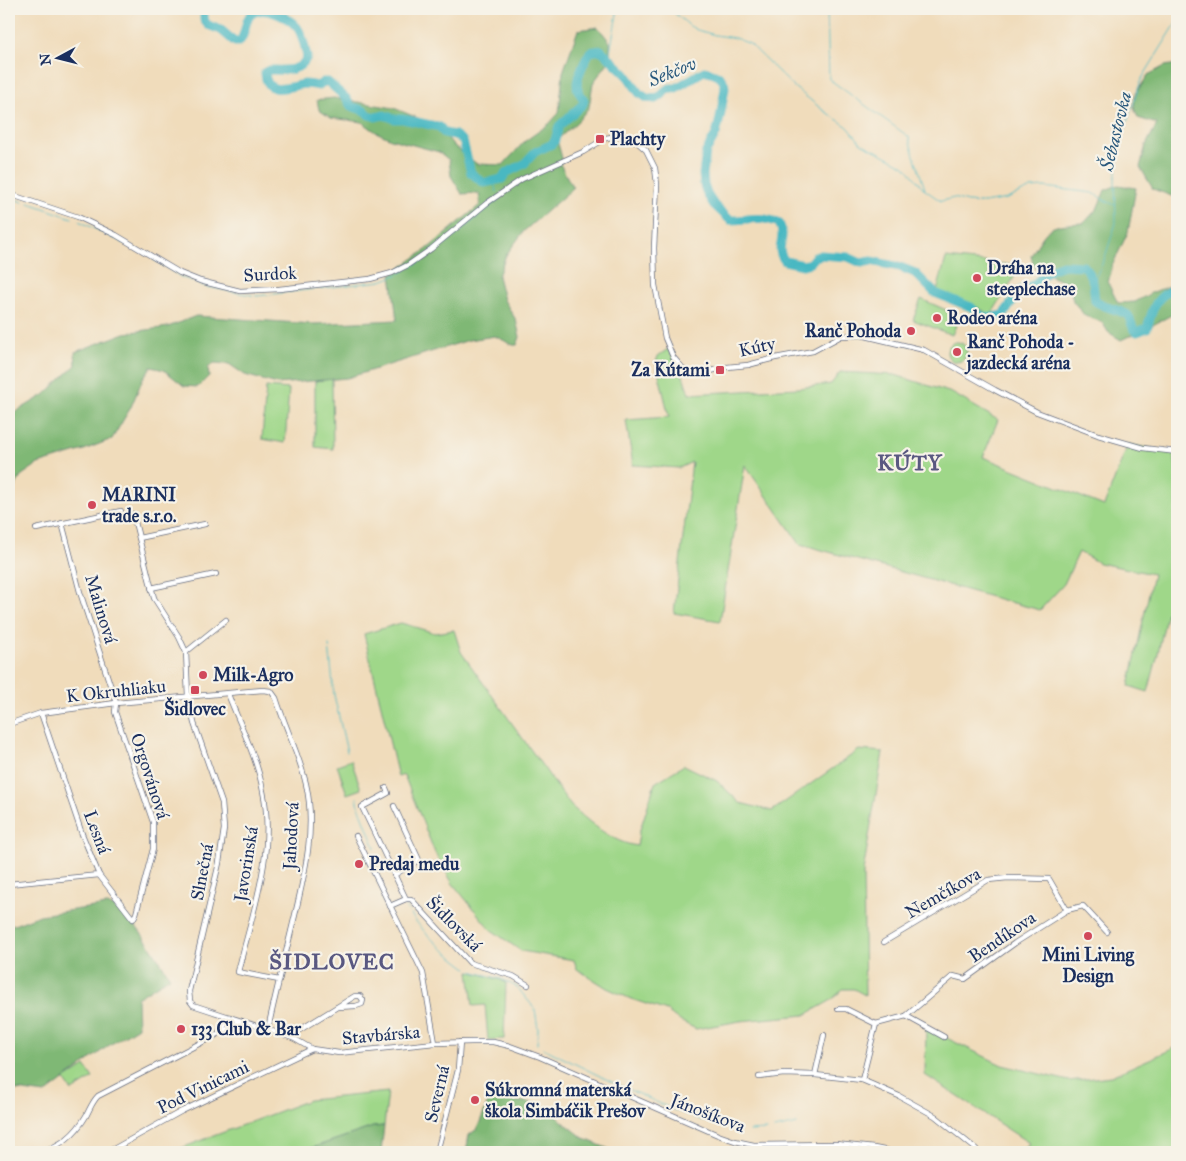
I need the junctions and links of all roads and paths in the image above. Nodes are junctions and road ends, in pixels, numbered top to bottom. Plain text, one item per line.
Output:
1 (522, 179) joint
2 (9, 194) edge
3 (1177, 452) edge
4 (122, 511) dead end
5 (133, 514) dead end
6 (62, 523) junction
7 (205, 524) dead end
8 (36, 528) dead end
9 (139, 538) junction
10 (216, 574) dead end
11 (150, 588) junction
12 (226, 620) dead end
13 (186, 652) junction
14 (228, 694) junction
15 (188, 696) junction
16 (116, 703) junction
17 (40, 713) junction
18 (9, 724) edge
19 (386, 788) dead end
20 (394, 806) dead end
21 (356, 836) dead end
22 (99, 875) junction
23 (394, 875) junction
24 (9, 884) edge
25 (406, 899) junction
26 (390, 906) junction
27 (1066, 910) junction
28 (1107, 932) dead end
29 (884, 942) dead end
30 (280, 980) junction
31 (528, 985) dead end
32 (337, 1007) junction
33 (838, 1010) dead end
34 (906, 1016) junction
35 (230, 1017) junction
36 (240, 1021) junction
37 (876, 1024) junction
38 (268, 1029) junction
39 (218, 1034) junction
40 (824, 1035) dead end
41 (944, 1037) dead end
42 (294, 1038) junction
43 (460, 1042) junction
44 (435, 1044) junction
45 (312, 1049) junction
46 (815, 1075) junction
47 (759, 1076) dead end
48 (862, 1080) junction
49 (976, 1151) edge
50 (40, 1152) edge
51 (108, 1152) edge
52 (437, 1152) edge
53 (894, 1152) edge
54 (982, 1152) edge

1 - 2 street, Surdok
1 - 3 street, Kúty
4 - 6 street
5 - 9 street
6 - 8 street
6 - 16 street, Malinová
7 - 9 street
9 - 11 street
10 - 11 street
11 - 13 street
12 - 13 street
13 - 15 street, Slnečná
14 - 15 street, K Okruhliaku
14 - 30 street, Javorinská
14 - 30 street, Jahodová
15 - 16 street, K Okruhliaku
15 - 35 street, Slnečná
16 - 17 street, K Okruhliaku
16 - 22 street, Orgovánová
17 - 18 street, K Okruhliaku
17 - 22 street, Lesná
19 - 23 street
20 - 23 street
21 - 26 street
22 - 24 street, Lesná
23 - 25 street
25 - 26 street, Šidlovská
25 - 31 street, Šidlovská
26 - 44 street
27 - 28 street
27 - 29 street, Nemčíkova
27 - 34 street, Bendíkova
30 - 38 street, Jahodová
32 - 32 street
32 - 42 street
33 - 37 street
34 - 37 street, Bendíkova
34 - 41 street
35 - 36 street, Slnečná
35 - 39 street
36 - 38 street, Stavbárska
36 - 39 street
37 - 48 street
38 - 42 street, Stavbárska
39 - 50 street
40 - 46 street
42 - 45 street, Stavbárska
43 - 44 street, Jánošíkova
43 - 52 street, Severná
43 - 53 street, Jánošíkova
44 - 45 street, Stavbárska
45 - 51 street, Pod Vinicami
46 - 47 street
46 - 48 street
48 - 49 street
49 - 54 street

